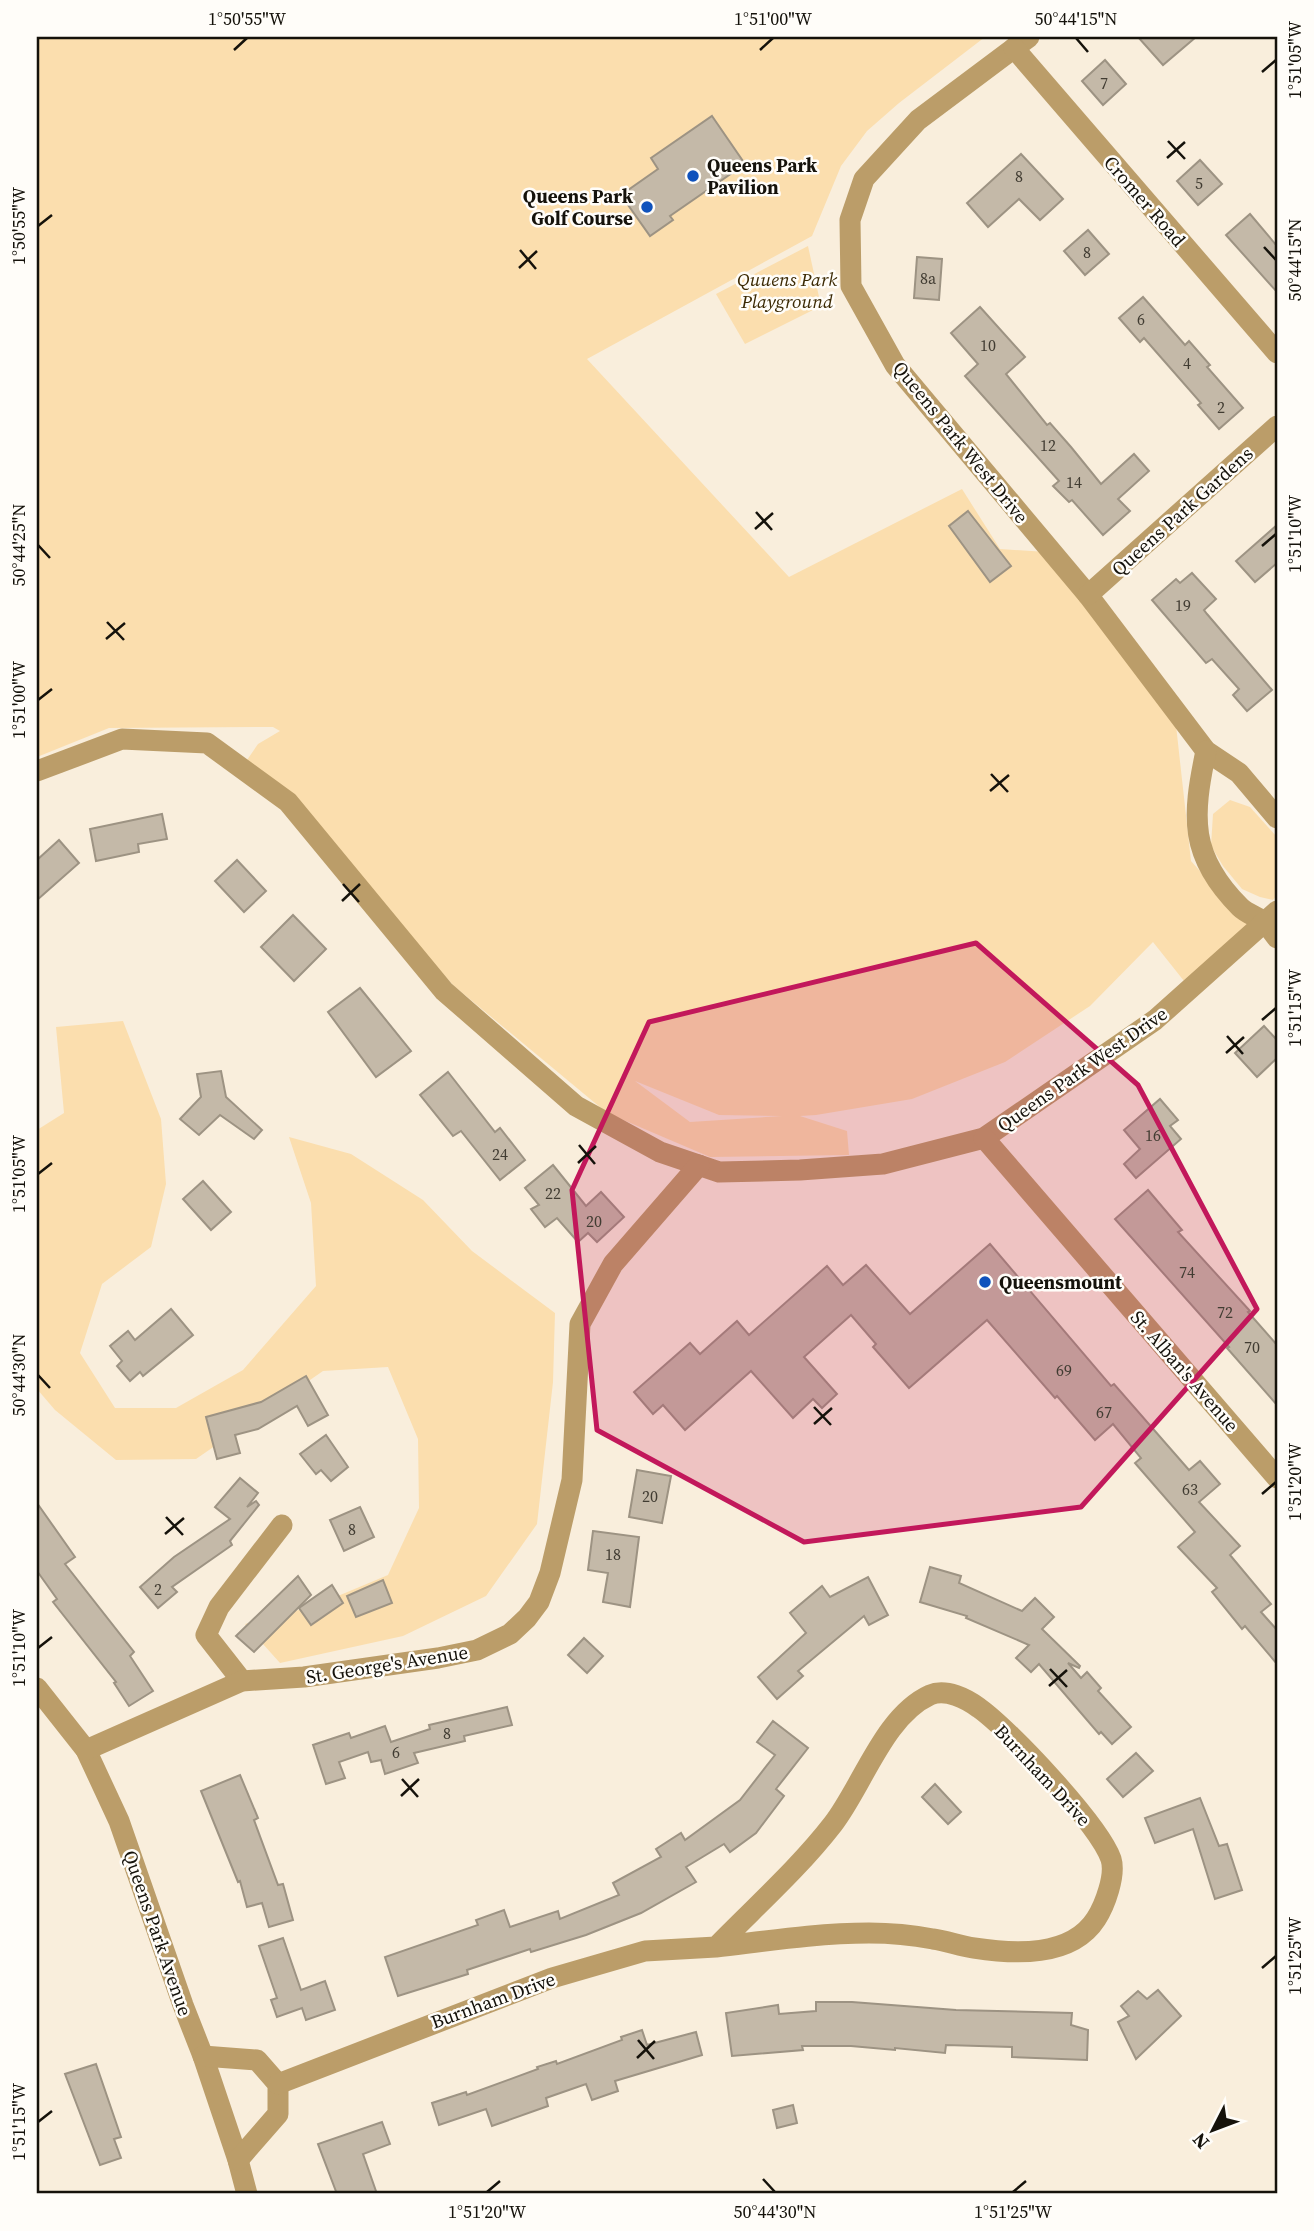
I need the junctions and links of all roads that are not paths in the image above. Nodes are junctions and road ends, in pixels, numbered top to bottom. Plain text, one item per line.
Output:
1 (1022, 43) edge
2 (1277, 353) edge
3 (1277, 426) edge
4 (1088, 596) junction
5 (1206, 751) junction
6 (37, 771) edge
7 (1277, 818) edge
8 (1273, 924) edge
9 (984, 1138) junction
10 (699, 1165) junction
11 (1277, 1478) edge
12 (282, 1525) dead end
13 (242, 1681) junction
14 (37, 1688) edge
15 (86, 1750) junction
16 (716, 1947) junction
17 (203, 2056) junction
18 (278, 2084) junction
19 (238, 2160) junction
20 (247, 2194) edge

1 - 2 street, Cromer Road
1 - 4 street, Queens Park West Drive
3 - 4 street, Queens Park Gardens
4 - 5 street, Queens Park West Drive
5 - 7 street, Queens Park West Drive
5 - 8 street, Queens Park West Drive
6 - 10 street, Queens Park West Drive
8 - 9 street, Queens Park West Drive
9 - 10 street, Queens Park West Drive
9 - 11 street, St. Alban's Avenue
10 - 13 street, St. George's Avenue
12 - 13 street
13 - 15 street, St. George's Avenue
14 - 15 street, Queens Park Avenue
15 - 17 street, Queens Park Avenue
16 - 16 street, Burnham Drive
16 - 18 street, Burnham Drive
17 - 18 street
17 - 19 street, Queens Park Avenue
18 - 19 street
19 - 20 street, Queens Park Avenue

